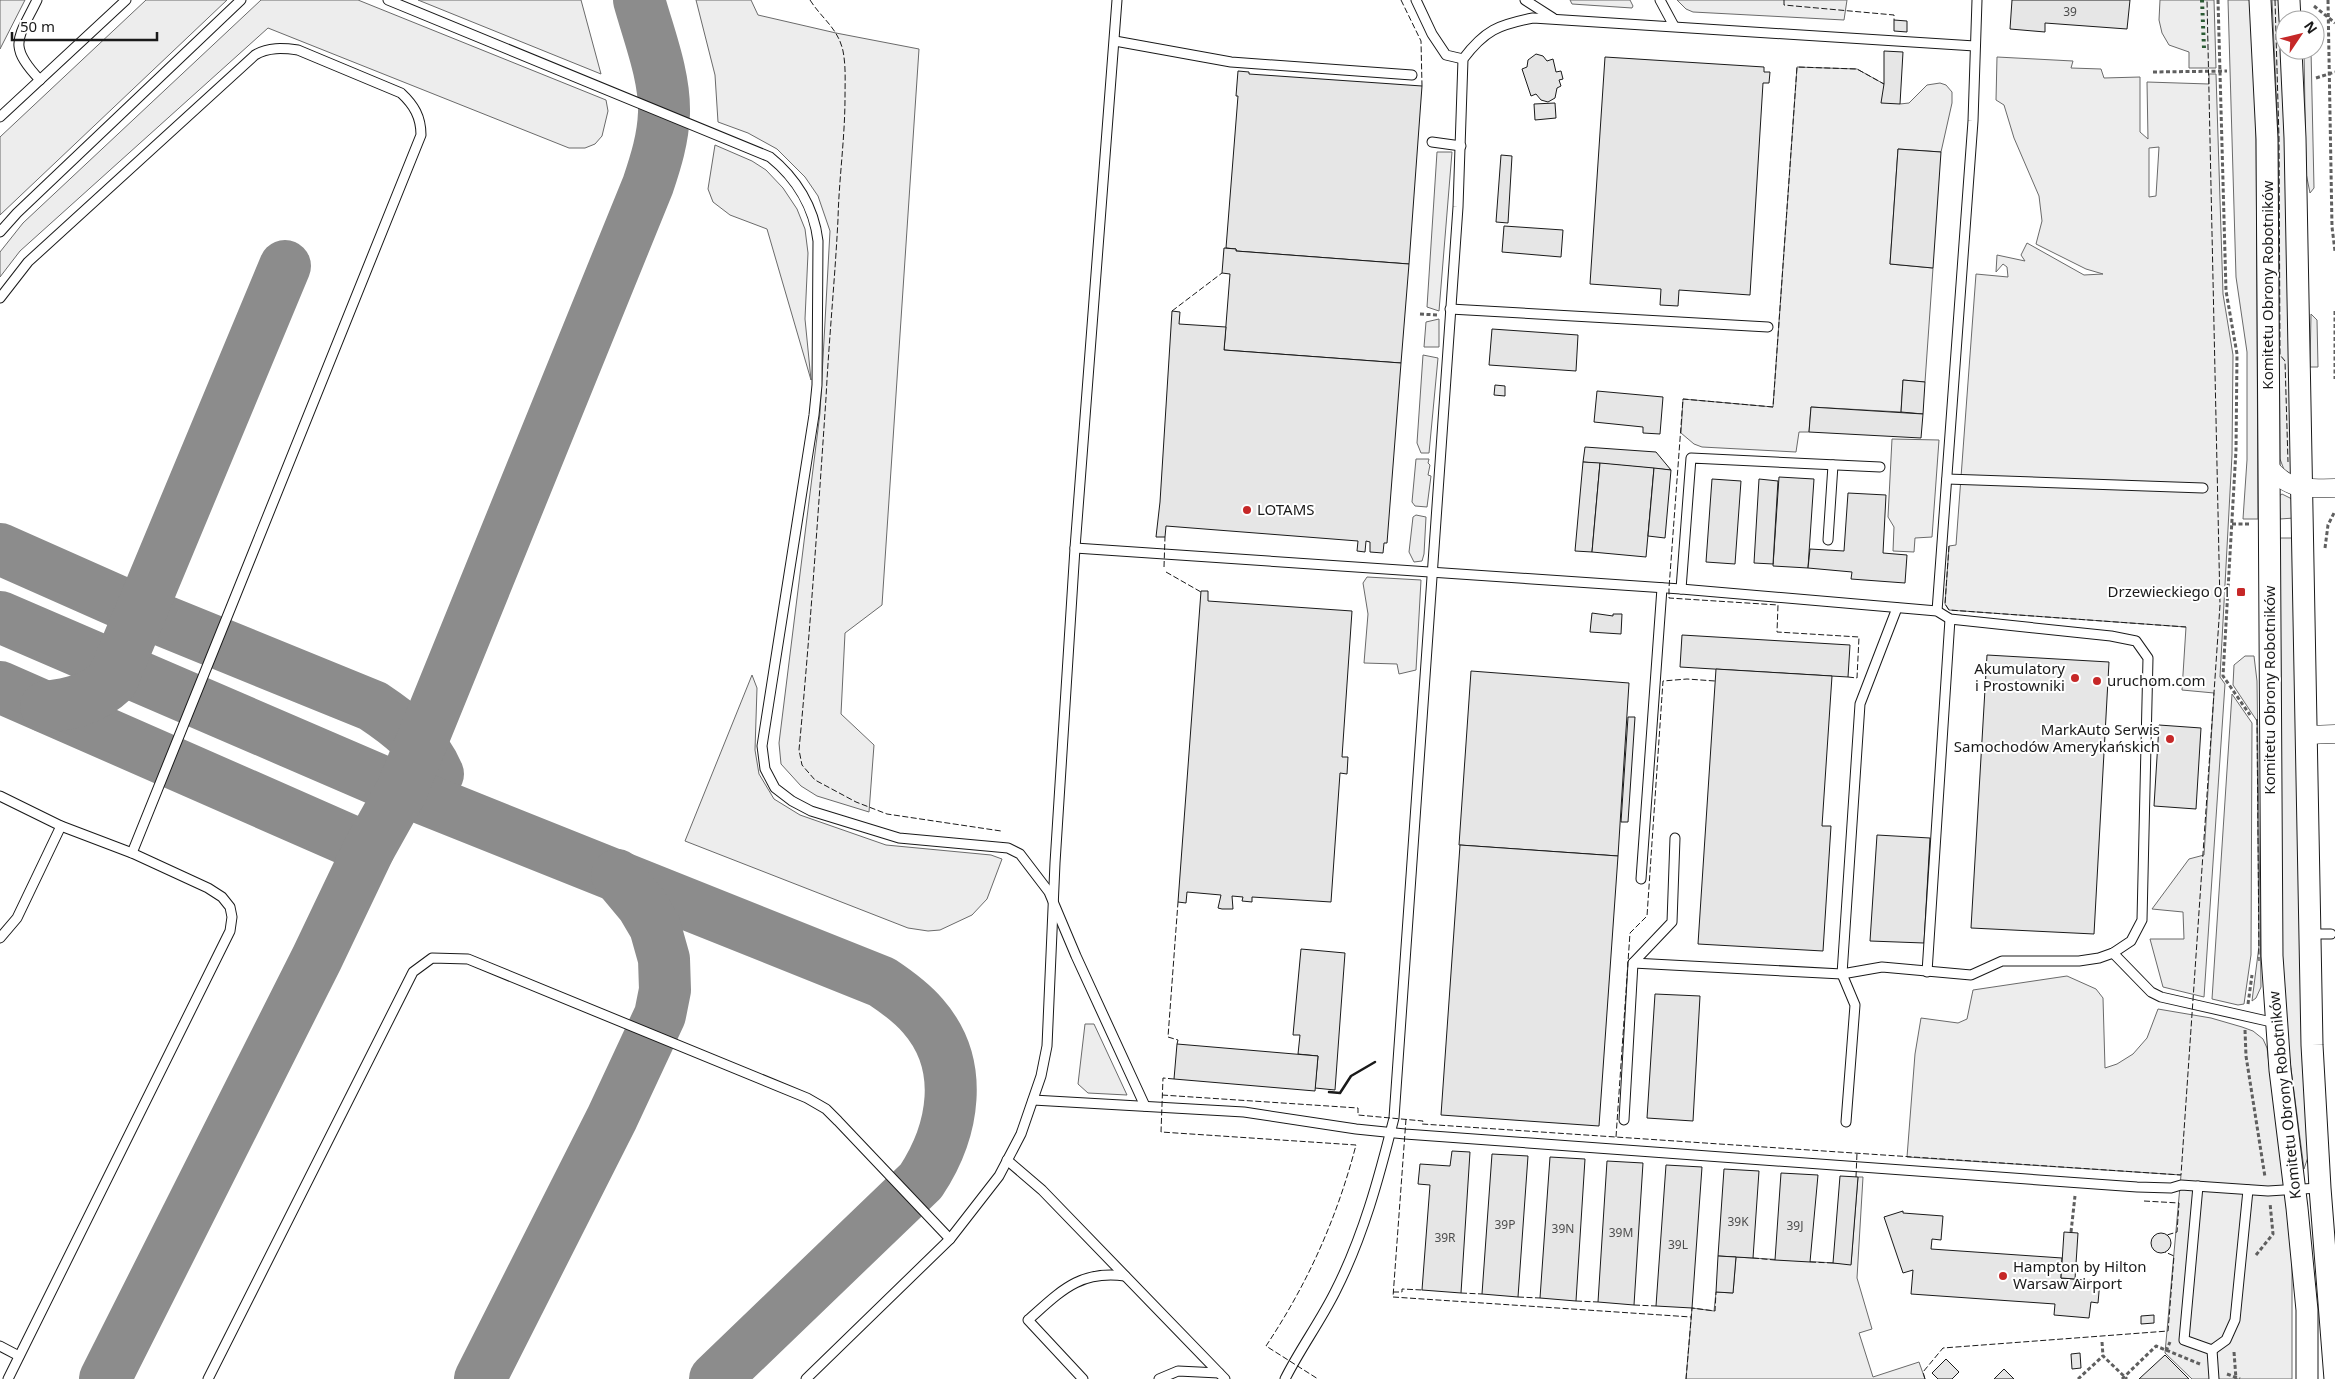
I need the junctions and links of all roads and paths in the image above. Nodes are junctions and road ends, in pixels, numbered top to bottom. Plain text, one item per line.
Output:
1 (37, 0) edge
2 (126, 0) edge
3 (242, 0) edge
4 (388, 0) edge
5 (1117, 0) edge
6 (1416, 0) edge
7 (1525, 0) edge
8 (1660, 0) edge
9 (1977, 0) edge
10 (2218, 0) edge
11 (2260, 0) edge
12 (2328, 0) edge
13 (2314, 6) dead end
14 (2329, 18) junction
15 (1555, 19) junction
16 (2335, 23) edge
17 (1674, 26) junction
18 (1115, 41) junction
19 (1976, 46) junction
20 (1463, 59) junction
21 (2292, 60) edge
22 (2220, 71) junction
23 (2226, 71) dead end
24 (2153, 72) dead end
25 (2335, 72) edge
26 (2330, 74) junction
27 (1412, 75) dead end
28 (2316, 78) dead end
29 (40, 80) junction
30 (0, 117) edge
31 (1432, 142) dead end
32 (1461, 146) junction
33 (0, 232) edge
34 (2335, 251) edge
35 (0, 298) edge
36 (1450, 309) junction
37 (2335, 311) edge
38 (1768, 327) dead end
39 (2335, 379) edge
40 (1834, 465) junction
41 (1880, 467) dead end
42 (2269, 467) junction
43 (1947, 479) junction
44 (2203, 488) dead end
45 (2335, 488) edge
46 (2302, 489) junction
47 (2335, 511) edge
48 (2232, 524) junction
49 (2258, 524) dead end
50 (1828, 540) dead end
51 (1075, 548) junction
52 (2324, 548) dead end
53 (1433, 572) junction
54 (1662, 588) junction
55 (1681, 589) junction
56 (1897, 608) junction
57 (1937, 611) junction
58 (1950, 619) junction
59 (2254, 722) dead end
60 (2335, 734) edge
61 (2306, 735) junction
62 (0, 796) edge
63 (61, 826) junction
64 (1675, 838) dead end
65 (132, 853) junction
66 (1641, 879) dead end
67 (1053, 903) junction
68 (0, 938) edge
69 (2113, 953) junction
70 (1633, 963) junction
71 (2253, 967) dead end
72 (1927, 972) junction
73 (1842, 974) junction
74 (2248, 1004) dead end
75 (2276, 1023) junction
76 (2245, 1028) dead end
77 (1034, 1100) junction
78 (1145, 1106) junction
79 (1624, 1120) dead end
80 (1846, 1122) dead end
81 (1390, 1132) junction
82 (1007, 1160) junction
83 (2266, 1181) dead end
84 (2076, 1182) junction
85 (2198, 1186) junction
86 (2320, 1188) junction
87 (2248, 1190) junction
88 (2295, 1190) junction
89 (2071, 1232) dead end
90 (950, 1240) junction
91 (1125, 1276) junction
92 (2102, 1342) dead end
93 (0, 1346) edge
94 (2212, 1350) junction
95 (19, 1356) junction
96 (2102, 1356) junction
97 (2206, 1367) dead end
98 (2221, 1372) dead end
99 (1222, 1376) edge
100 (2124, 1378) edge
101 (8, 1379) edge
102 (208, 1379) edge
103 (806, 1379) edge
104 (1083, 1379) edge
105 (1159, 1379) edge
106 (1285, 1379) edge
107 (2078, 1379) edge
108 (2214, 1379) edge
109 (2240, 1379) edge
110 (2307, 1379) edge
111 (2335, 1379) edge

1 - 29 lane
2 - 29 lane
3 - 33 lane
4 - 67 lane
5 - 18 lane
6 - 20 lane
7 - 15 lane
8 - 17 lane
9 - 19 lane
10 - 22 path
11 - 42 street, Komitetu Obrony Robotników
12 - 14 path
13 - 14 path
14 - 16 path
14 - 26 path
15 - 17 lane
15 - 20 lane
17 - 19 lane
18 - 27 lane
18 - 51 lane
19 - 43 lane
20 - 32 lane
21 - 46 street, Komitetu Obrony Robotników
22 - 23 path
22 - 24 path
22 - 48 path
25 - 26 path
26 - 28 path
26 - 34 path
29 - 30 lane
31 - 32 lane
32 - 36 lane
35 - 65 lane
36 - 38 lane
36 - 53 lane
37 - 39 path
40 - 41 lane
40 - 50 lane
40 - 55 lane
42 - 46 street
42 - 75 street, Komitetu Obrony Robotników
43 - 44 lane
43 - 57 lane
45 - 46 street
46 - 61 street, Komitetu Obrony Robotników
47 - 52 path
48 - 49 path
48 - 59 path
51 - 53 lane
51 - 67 lane
53 - 54 lane
53 - 81 lane
54 - 55 lane
54 - 66 lane
55 - 56 lane
56 - 57 lane
56 - 73 lane
57 - 58 lane
58 - 69 lane
58 - 72 lane
60 - 61 street
61 - 86 street, Komitetu Obrony Robotników
62 - 63 lane
63 - 65 lane
63 - 68 lane
64 - 70 lane
65 - 95 lane
67 - 77 lane
67 - 78 lane
69 - 72 lane
69 - 75 lane
70 - 73 lane
70 - 79 lane
71 - 74 path
72 - 73 lane
73 - 80 lane
75 - 88 street, Komitetu Obrony Robotników
76 - 83 path
77 - 78 lane
77 - 82 lane
78 - 81 lane
81 - 84 lane
81 - 106 lane
82 - 90 lane
82 - 91 lane
84 - 85 lane
84 - 89 path
85 - 87 lane
85 - 94 lane
86 - 88 lane
86 - 111 street, Komitetu Obrony Robotników
87 - 88 lane
87 - 94 lane
88 - 110 street, Komitetu Obrony Robotników
90 - 102 lane
90 - 103 lane
91 - 99 lane
91 - 104 lane
92 - 96 path
93 - 95 lane
94 - 108 lane
95 - 101 lane
96 - 100 path
96 - 107 path
97 - 100 path
98 - 109 path
99 - 105 lane

